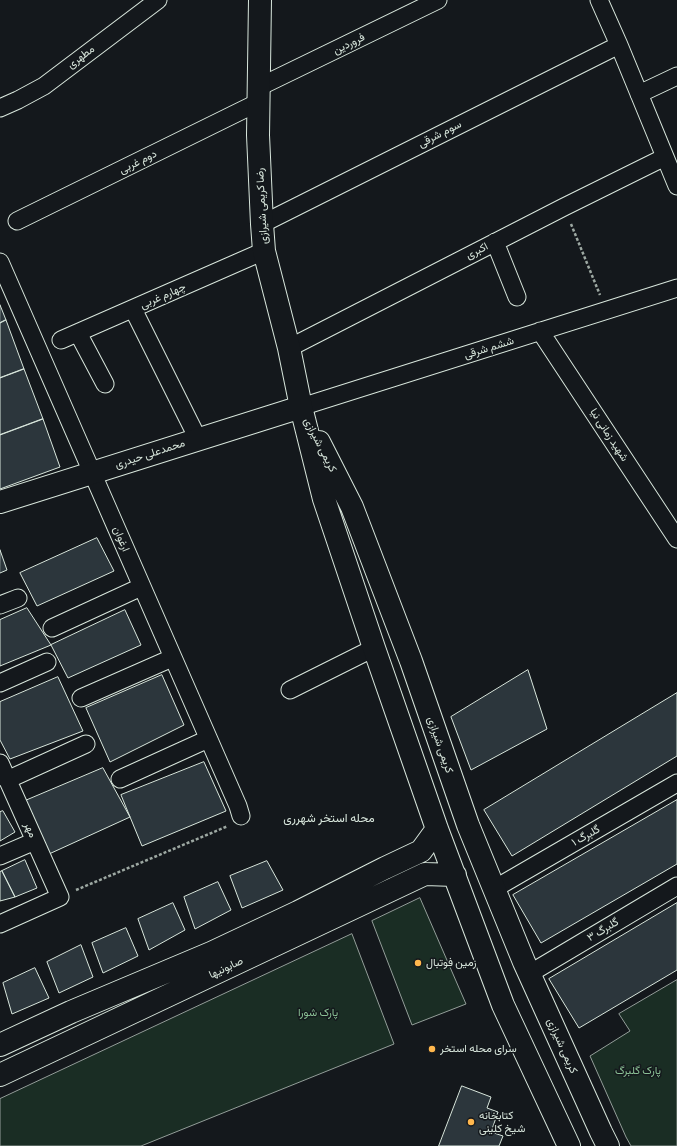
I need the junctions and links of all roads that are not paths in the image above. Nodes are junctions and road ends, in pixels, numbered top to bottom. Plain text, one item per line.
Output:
1 (158, 0) edge
2 (260, 0) edge
3 (438, 0) edge
4 (599, 0) edge
5 (619, 45) junction
6 (677, 76) edge
7 (639, 94) junction
8 (259, 95) junction
9 (0, 108) edge
10 (665, 157) junction
11 (677, 186) edge
12 (16, 221) dead end
13 (262, 224) junction
14 (495, 242) junction
15 (264, 251) junction
16 (0, 262) edge
17 (677, 288) edge
18 (517, 297) dead end
19 (133, 308) junction
20 (540, 331) junction
21 (78, 333) junction
22 (61, 340) dead end
23 (289, 348) junction
24 (105, 384) dead end
25 (301, 407) junction
26 (198, 439) junction
27 (92, 473) junction
28 (0, 502) edge
29 (677, 539) edge
30 (141, 587) junction
31 (18, 598) dead end
32 (0, 605) edge
33 (52, 628) dead end
34 (374, 648) junction
35 (172, 658) junction
36 (47, 662) dead end
37 (0, 683) edge
38 (290, 690) dead end
39 (81, 698) dead end
40 (208, 739) junction
41 (86, 744) dead end
42 (0, 763) edge
43 (120, 779) dead end
44 (677, 783) edge
45 (7, 790) edge
46 (241, 816) road end
47 (437, 829) junction
48 (35, 841) junction
49 (0, 856) edge
50 (385, 868) junction
51 (455, 875) junction
52 (677, 886) edge
53 (395, 888) junction
54 (494, 889) junction
55 (0, 924) edge
56 (529, 974) junction
57 (0, 1046) edge
58 (0, 1075) edge
59 (569, 1146) edge
60 (608, 1146) edge

1 - 9 street, مطهری
2 - 8 street, رضا کریمی شیرازی
3 - 8 street, فروردین
4 - 5 street
5 - 7 street
5 - 13 street, سوم شرقی
6 - 7 street
7 - 10 street
8 - 12 street, دوم غربی
8 - 13 street, رضا کریمی شیرازی
10 - 11 street
10 - 14 street, اکبری
13 - 15 street, رضا کریمی شیرازی
14 - 18 street
14 - 23 street, اکبری
15 - 19 street, چهارم غربی
15 - 23 street, رضا کریمی شیرازی
16 - 27 street, ارغوان
17 - 20 street, ششم شرقی
19 - 21 street, چهارم غربی
19 - 26 street
20 - 25 street, ششم شرقی
20 - 29 street, شهید زمانی نیا
21 - 22 street, چهارم غربی
21 - 24 street
23 - 25 street, رضا کریمی شیرازی
25 - 26 street, محمدعلی حیدری
25 - 34 street, کریمی شیرازی
25 - 54 street, کریمی شیرازی
26 - 27 street, محمدعلی حیدری
27 - 28 street, محمدعلی حیدری
27 - 30 street, ارغوان
30 - 33 street
30 - 35 street, ارغوان
31 - 32 street
34 - 38 street
34 - 47 street, کریمی شیرازی
35 - 39 street
35 - 40 street, ارغوان
36 - 37 street
40 - 43 street
40 - 46 street, ارغوان
41 - 45 street
42 - 45 street, مهر
44 - 54 street, گلبرگ ۱
45 - 48 street, مهر
47 - 50 street, صابونیها
47 - 51 street, کریمی شیرازی
48 - 49 street
48 - 55 street, مهر
50 - 53 street
50 - 57 street, صابونیها
51 - 53 street, صابونیها
51 - 59 street, کریمی شیرازی
52 - 56 street, گلبرگ ۳
53 - 58 street, صابونیها
54 - 56 street, کریمی شیرازی
56 - 60 street, کریمی شیرازی

